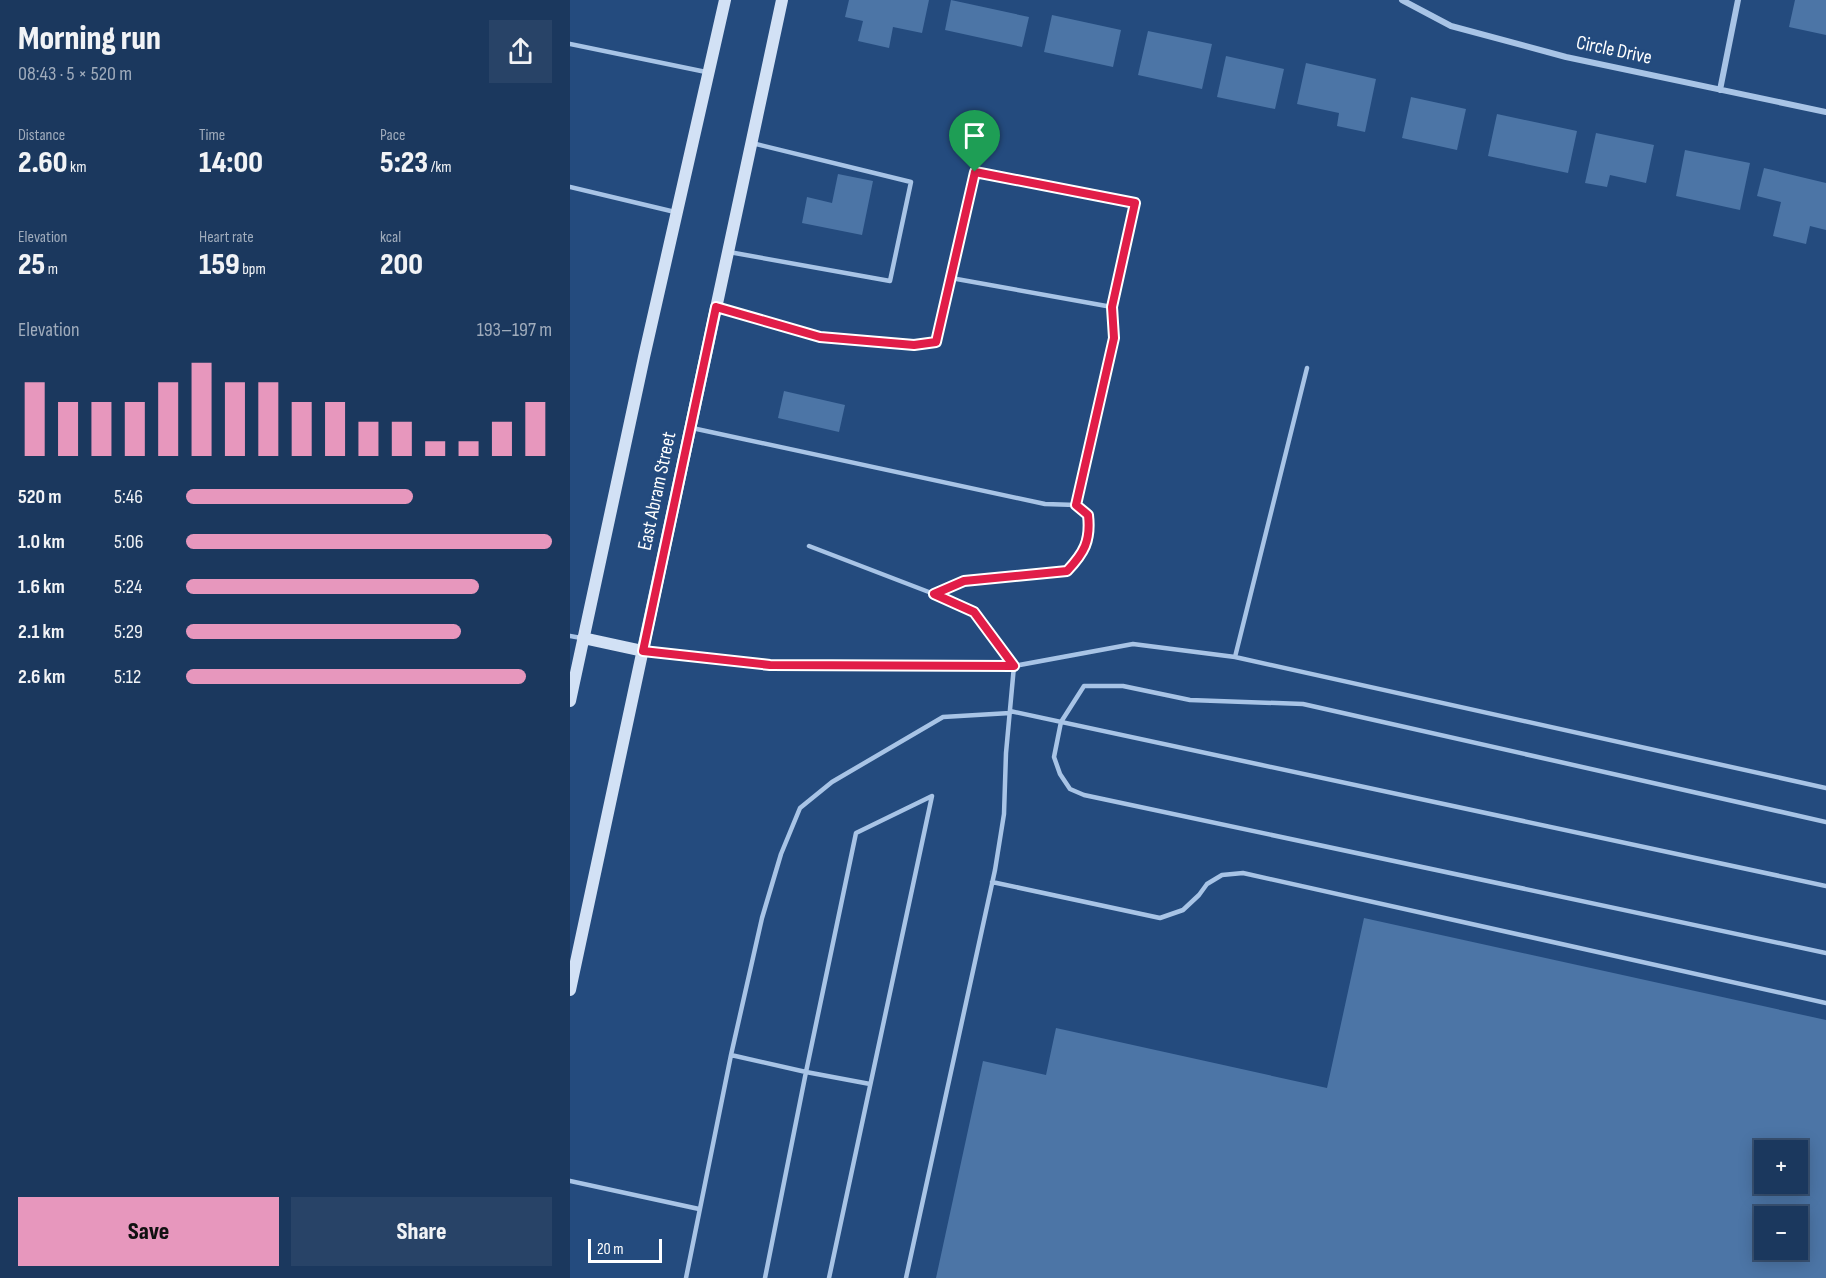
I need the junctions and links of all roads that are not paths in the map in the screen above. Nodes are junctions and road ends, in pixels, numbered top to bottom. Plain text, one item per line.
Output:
1 (725, 0) edge
2 (782, 0) edge
3 (1402, 0) edge
4 (1738, 0) edge
5 (570, 44) edge
6 (709, 73) junction
7 (1720, 90) junction
8 (1826, 112) edge
9 (752, 143) junction
10 (570, 187) edge
11 (677, 212) junction
12 (728, 252) junction
13 (951, 278) junction
14 (716, 307) junction
15 (1112, 307) junction
16 (1307, 368) dead end
17 (690, 428) junction
18 (1076, 505) junction
19 (809, 546) dead end
20 (934, 594) junction
21 (570, 636) edge
22 (584, 638) junction
23 (643, 651) junction
24 (1235, 657) junction
25 (1014, 666) junction
26 (572, 686) edge
27 (570, 701) edge
28 (1010, 712) junction
29 (1061, 722) junction
30 (1826, 788) edge
31 (1826, 822) edge
32 (992, 882) junction
33 (1826, 886) edge
34 (1826, 953) edge
35 (570, 990) edge
36 (1826, 1003) edge
37 (730, 1055) junction
38 (806, 1072) junction
39 (870, 1084) junction
40 (570, 1181) edge
41 (699, 1209) junction
42 (686, 1278) edge
43 (765, 1278) edge
44 (829, 1278) edge
45 (906, 1278) edge

1 - 6 main road, East Abram Street
2 - 9 main road, East Abram Street
3 - 7 street, Circle Drive
4 - 7 street
5 - 6 lane
6 - 11 main road, East Abram Street
7 - 8 street, Circle Drive
9 - 12 main road, East Abram Street
9 - 12 lane
10 - 11 lane
11 - 22 main road, East Abram Street
12 - 14 main road, East Abram Street
13 - 14 lane
13 - 15 lane
13 - 15 lane
14 - 17 main road, East Abram Street
15 - 18 lane
16 - 24 lane
17 - 18 lane
17 - 23 main road, East Abram Street
18 - 20 lane
19 - 20 lane
20 - 25 lane
21 - 22 lane
22 - 23 main road
22 - 26 main road, East Abram Street
23 - 25 lane
23 - 35 main road, East Abram Street
24 - 25 lane
24 - 30 lane
25 - 28 lane
26 - 27 main road, East Abram Street
28 - 29 lane
28 - 32 lane
28 - 37 lane
29 - 31 lane
29 - 33 lane
29 - 34 lane
32 - 36 lane
32 - 45 lane
37 - 38 lane
37 - 41 lane
38 - 39 lane
38 - 39 lane
38 - 43 lane
39 - 44 lane
40 - 41 lane
41 - 42 lane

